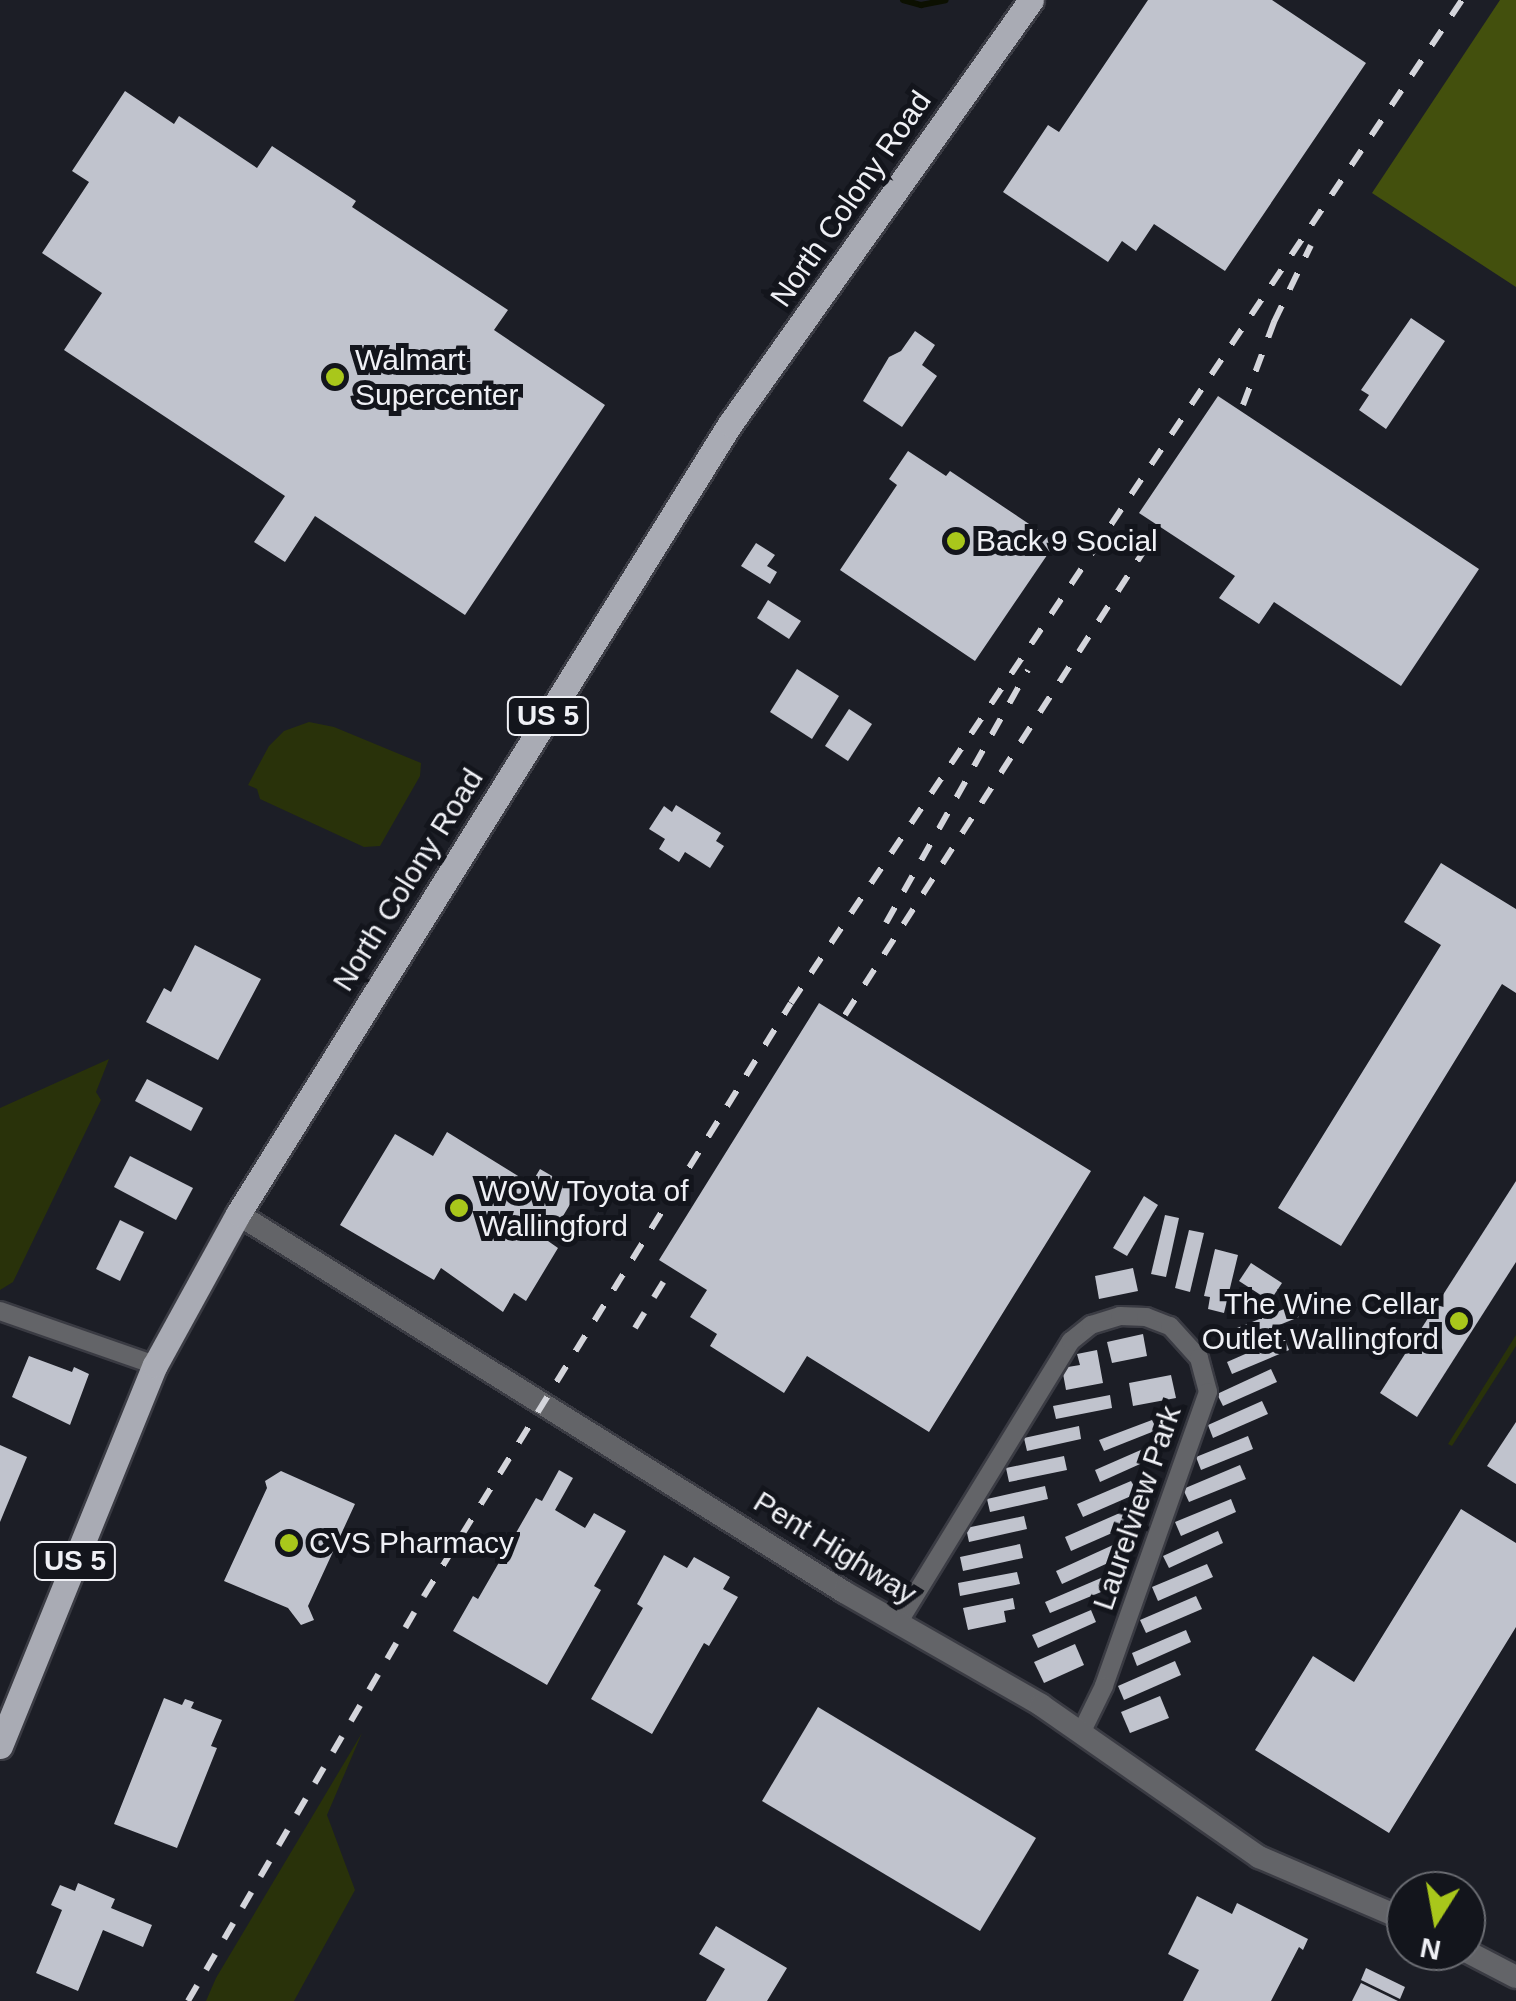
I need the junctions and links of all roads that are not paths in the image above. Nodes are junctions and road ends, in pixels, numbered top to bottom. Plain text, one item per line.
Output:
1 (1031, 0) edge
2 (238, 1214) junction
3 (0, 1311) edge
4 (155, 1365) junction
5 (898, 1623) junction
6 (1081, 1733) junction
7 (0, 1746) edge
8 (1386, 1911) edge
9 (1486, 1962) edge
10 (1516, 1978) edge

1 - 2 main road, North Colony Road / US 5
2 - 4 main road, North Colony Road / US 5
2 - 5 street, Pent Highway
3 - 4 street
4 - 7 main road, North Colony Road / US 5
5 - 6 street, Pent Highway
5 - 6 street, Laurelview Park
6 - 8 street, Pent Highway
9 - 10 street

